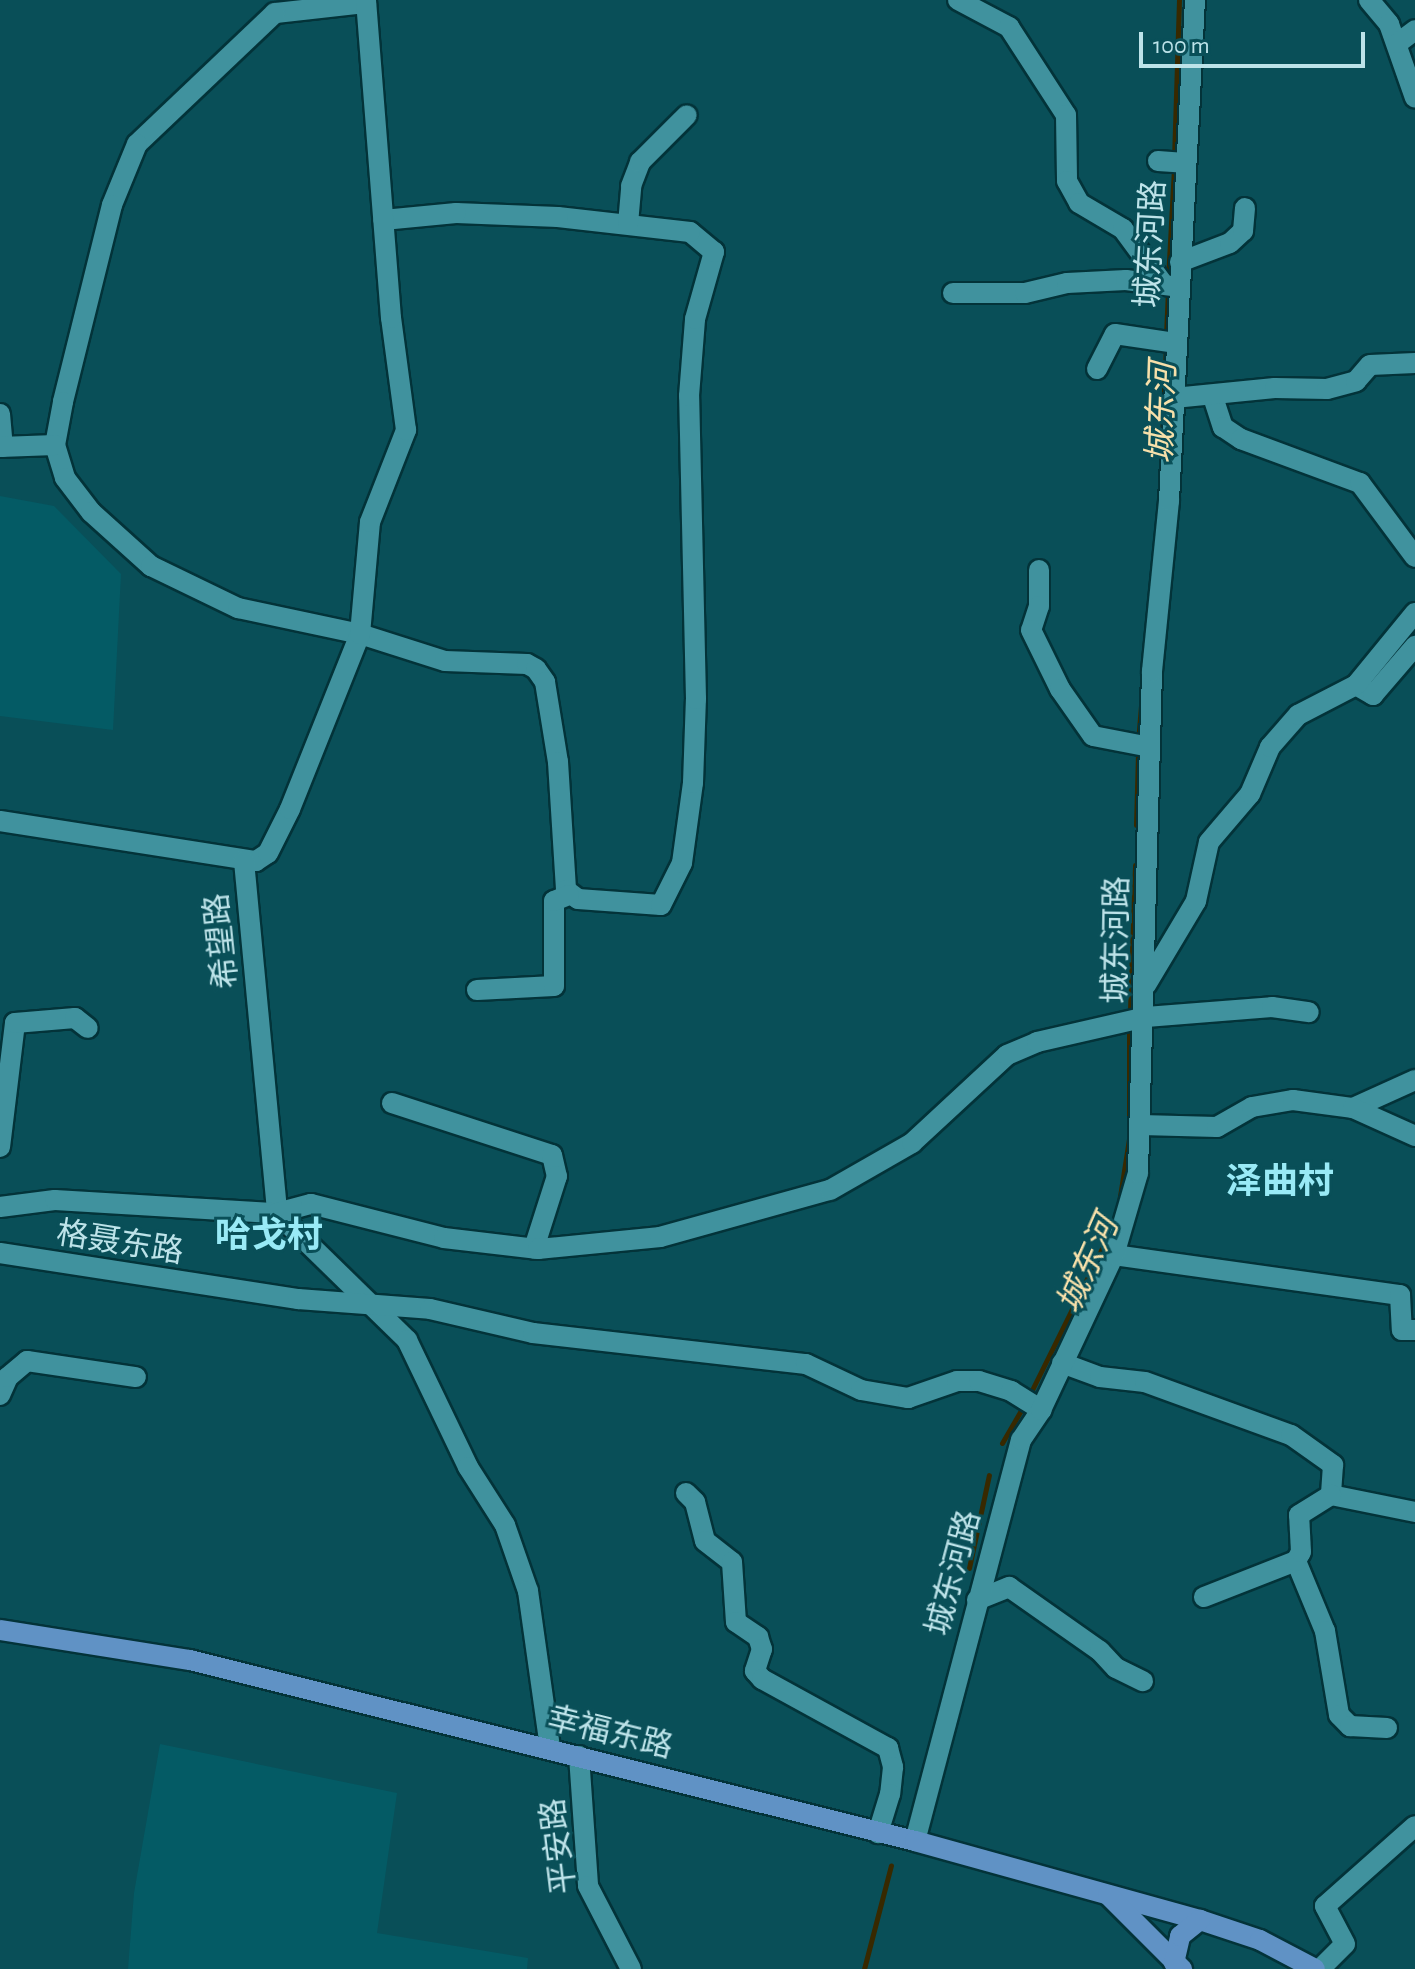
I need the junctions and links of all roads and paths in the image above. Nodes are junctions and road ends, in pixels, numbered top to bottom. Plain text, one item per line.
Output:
1 (958, 0) edge
2 (1195, 0) edge
3 (1369, 0) edge
4 (366, 2) edge
5 (1415, 30) edge
6 (1398, 43) junction
7 (1415, 98) edge
8 (687, 115) dead end
9 (1158, 161) dead end
10 (1185, 163) junction
11 (1245, 208) dead end
12 (383, 220) junction
13 (628, 224) junction
14 (1180, 262) junction
15 (1170, 285) junction
16 (953, 293) dead end
17 (1167, 340) junction
18 (1415, 363) edge
19 (1097, 369) dead end
20 (1213, 397) junction
21 (1174, 398) junction
22 (0, 414) edge
23 (55, 445) junction
24 (1, 447) edge
25 (1415, 557) edge
26 (1039, 570) dead end
27 (1415, 613) edge
28 (360, 634) junction
29 (1415, 646) edge
30 (1356, 685) junction
31 (1140, 745) junction
32 (0, 821) edge
33 (244, 861) junction
34 (569, 895) junction
35 (1146, 985) junction
36 (477, 990) dead end
37 (1309, 1012) dead end
38 (1134, 1019) junction
39 (88, 1028) dead end
40 (1415, 1080) edge
41 (392, 1103) dead end
42 (1353, 1108) junction
43 (1141, 1125) junction
44 (1415, 1136) edge
45 (0, 1147) edge
46 (0, 1207) edge
47 (277, 1213) junction
48 (534, 1248) junction
49 (0, 1253) edge
50 (1114, 1255) junction
51 (375, 1306) junction
52 (1415, 1330) edge
53 (1062, 1363) junction
54 (136, 1377) dead end
55 (0, 1395) edge
56 (1031, 1404) junction
57 (686, 1493) dead end
58 (1331, 1495) junction
59 (1415, 1512) edge
60 (1296, 1561) junction
61 (1204, 1597) dead end
62 (977, 1600) junction
63 (0, 1630) edge
64 (1143, 1681) dead end
65 (1387, 1728) dead end
66 (550, 1748) junction
67 (579, 1756) junction
68 (1415, 1826) edge
69 (878, 1833) junction
70 (915, 1841) junction
71 (1108, 1895) junction
72 (1200, 1920) junction
73 (1178, 1966) edge
74 (631, 1969) edge
75 (1318, 1969) edge

1 - 15 street
2 - 10 street, 城东河路
3 - 6 street
4 - 12 street
4 - 23 street
5 - 6 street
6 - 7 street
8 - 13 street
9 - 10 street
10 - 14 street, 城东河路
11 - 14 street
12 - 13 street
12 - 28 street
13 - 34 street
14 - 15 street, 城东河路
15 - 16 street
15 - 17 street, 城东河路
17 - 19 street
17 - 21 street, 城东河路
18 - 20 street
20 - 21 street
20 - 25 street
21 - 31 street, 城东河路
22 - 24 street
23 - 24 street
23 - 28 street
26 - 31 street
27 - 30 street
28 - 33 street
28 - 34 street
29 - 30 street
30 - 35 street
31 - 35 street, 城东河路
32 - 33 street, 希望路
33 - 47 street, 希望路
34 - 36 street
35 - 38 street, 城东河路
37 - 38 street
38 - 43 street, 城东河路
38 - 48 street
39 - 45 street
40 - 42 street
41 - 48 street
42 - 43 street
42 - 44 street
43 - 50 street, 城东河路
46 - 47 street
47 - 48 street
47 - 51 street
49 - 51 street, 格聂东路
50 - 52 street
50 - 53 street, 城东河路
51 - 56 street, 格聂东路
51 - 66 street
53 - 56 street, 城东河路
53 - 58 street
54 - 55 street
56 - 62 street, 城东河路
57 - 69 street
58 - 59 street
58 - 60 street
60 - 61 street
60 - 65 street
62 - 64 street
62 - 70 street, 城东河路
63 - 66 main road, 幸福东路
66 - 67 main road, 幸福东路
67 - 69 main road, 幸福东路
67 - 74 street, 平安路
68 - 75 street
69 - 70 main road, 幸福东路
70 - 71 main road, 幸福东路
71 - 72 main road, 幸福东路
71 - 73 main road
72 - 73 main road
72 - 75 main road, 幸福东路

